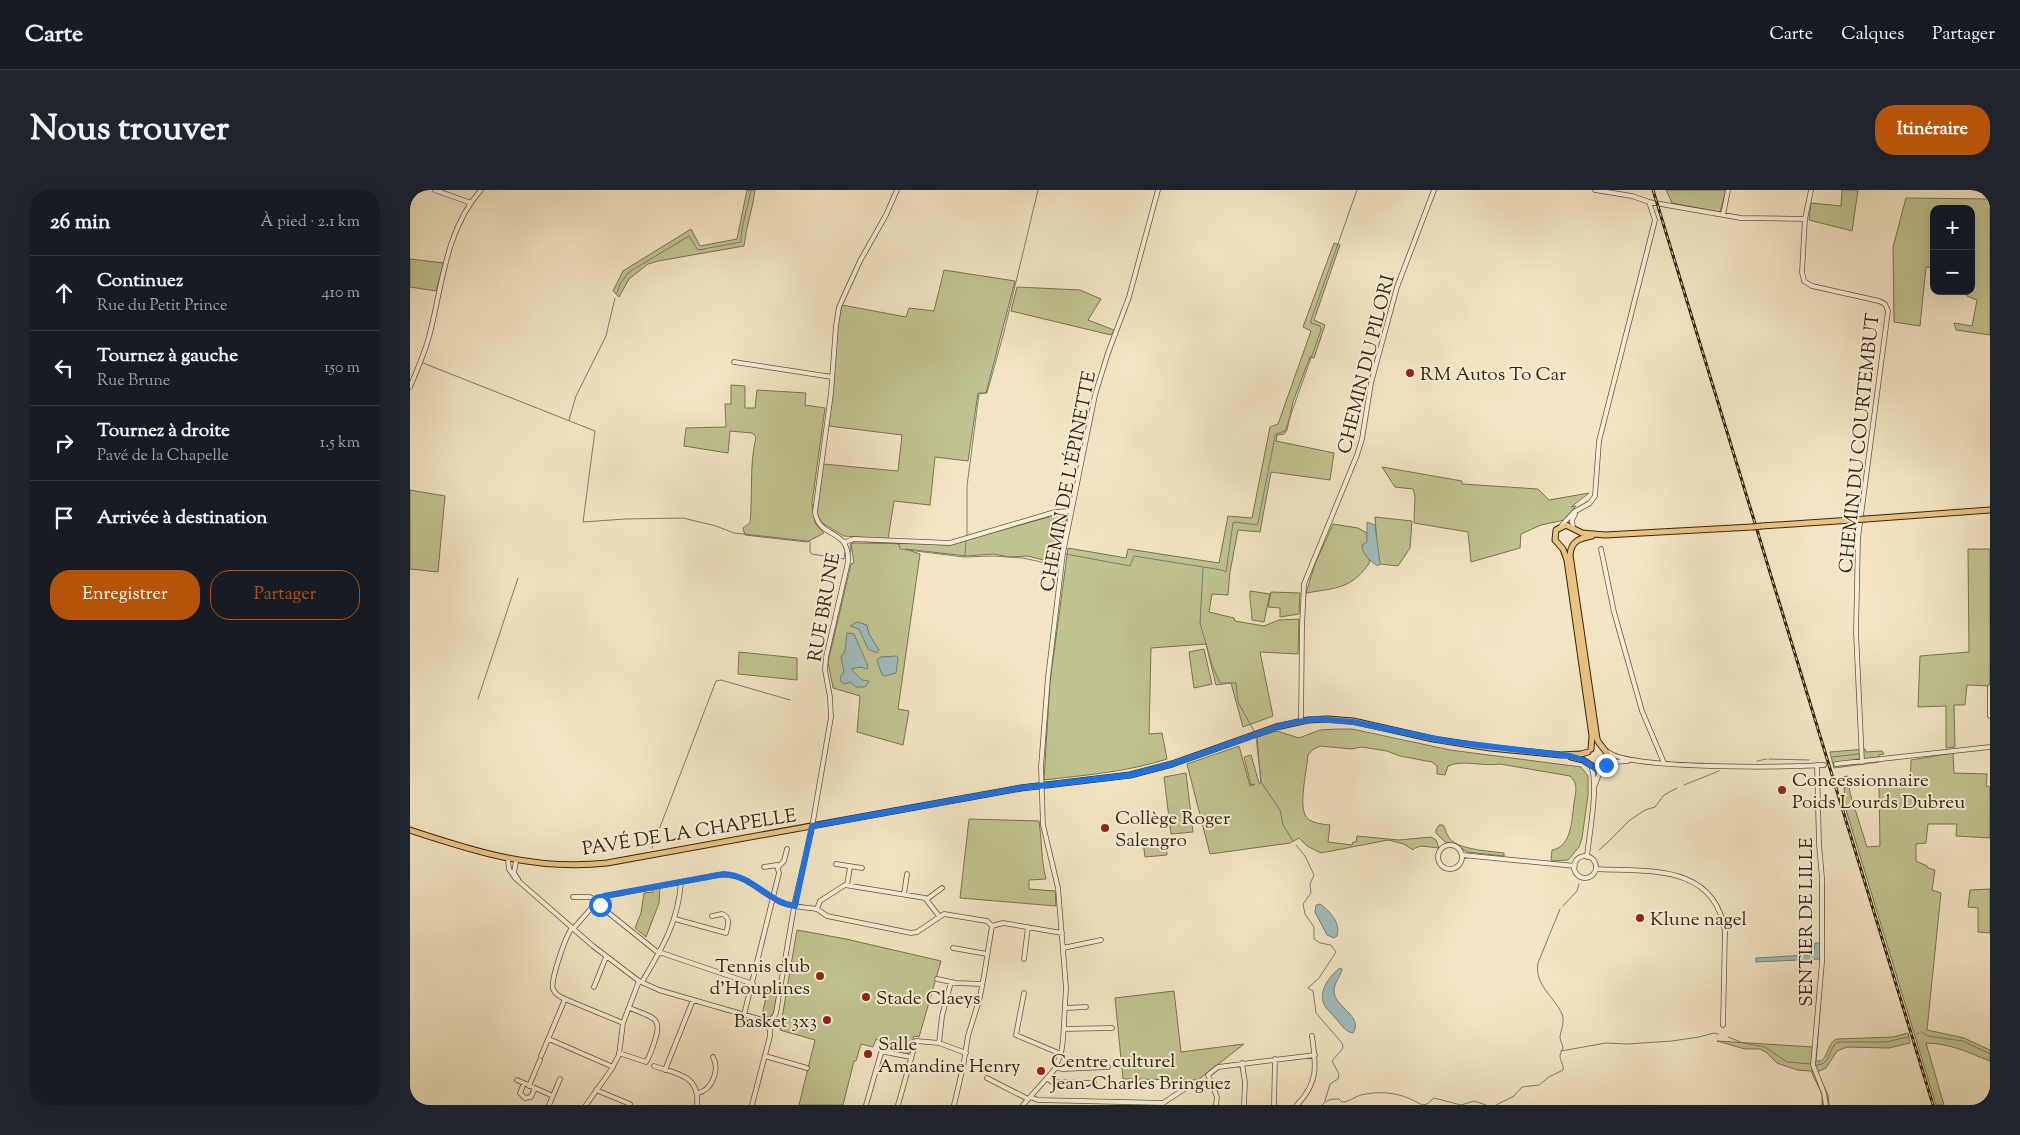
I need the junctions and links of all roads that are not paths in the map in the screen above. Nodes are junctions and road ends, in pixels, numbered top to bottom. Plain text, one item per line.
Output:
1 (435, 190) edge
2 (481, 190) edge
3 (896, 190) edge
4 (1158, 190) edge
5 (1434, 190) edge
6 (1594, 190) edge
7 (1728, 190) edge
8 (1811, 190) edge
9 (1649, 202) junction
10 (471, 203) junction
11 (1723, 215) junction
12 (1805, 220) junction
13 (734, 362) dead end
14 (832, 377) junction
15 (410, 388) edge
16 (1580, 509) junction
17 (1990, 510) edge
18 (1072, 511) junction
19 (1560, 526) junction
20 (1574, 529) junction
21 (1605, 534) junction
22 (844, 542) junction
23 (1574, 543) junction
24 (1561, 546) junction
25 (1601, 549) dead end
26 (1990, 688) edge
27 (1990, 716) edge
28 (1301, 721) junction
29 (1990, 746) edge
30 (1590, 750) junction
31 (1606, 751) junction
32 (1561, 755) junction
33 (1650, 762) junction
34 (1862, 762) junction
35 (1664, 763) junction
36 (1836, 764) dead end
37 (1590, 765) junction
38 (1817, 765) junction
39 (1824, 765) dead end
40 (1605, 766) junction
41 (1042, 785) junction
42 (1594, 792) junction
43 (812, 826) junction
44 (410, 830) edge
45 (787, 849) dead end
46 (1462, 855) junction
47 (1587, 857) junction
48 (508, 860) junction
49 (516, 861) junction
50 (836, 864) dead end
51 (1574, 866) junction
52 (764, 867) dead end
53 (778, 867) junction
54 (850, 867) junction
55 (862, 868) dead end
56 (1596, 869) junction
57 (906, 874) dead end
58 (681, 882) junction
59 (521, 883) junction
60 (847, 885) junction
61 (942, 888) dead end
62 (904, 894) junction
63 (573, 897) dead end
64 (774, 898) junction
65 (927, 899) junction
66 (596, 901) junction
67 (795, 906) junction
68 (817, 908) junction
69 (712, 916) dead end
70 (939, 916) junction
71 (675, 919) junction
72 (992, 926) junction
73 (1028, 927) junction
74 (573, 929) junction
75 (1062, 933) junction
76 (1101, 940) dead end
77 (953, 948) dead end
78 (1063, 948) junction
79 (660, 953) junction
80 (987, 954) junction
81 (606, 957) junction
82 (1024, 960) dead end
83 (937, 978) dead end
84 (640, 982) junction
85 (951, 982) junction
86 (753, 984) junction
87 (982, 984) junction
88 (594, 987) dead end
89 (1024, 994) dead end
90 (565, 1000) junction
91 (694, 1000) junction
92 (1086, 1007) dead end
93 (630, 1008) junction
94 (1065, 1008) junction
95 (744, 1015) junction
96 (623, 1023) junction
97 (766, 1023) junction
98 (1723, 1025) dead end
99 (1112, 1028) dead end
100 (1064, 1029) junction
101 (1312, 1036) dead end
102 (549, 1039) junction
103 (938, 1043) junction
104 (619, 1053) junction
105 (966, 1053) junction
106 (1061, 1054) junction
107 (1315, 1055) junction
108 (713, 1056) dead end
109 (764, 1056) junction
110 (911, 1056) junction
111 (1275, 1059) junction
112 (1242, 1063) junction
113 (654, 1066) dead end
114 (613, 1067) junction
115 (1108, 1067) dead end
116 (807, 1068) dead end
117 (1056, 1068) junction
118 (665, 1070) junction
119 (987, 1078) dead end
120 (1047, 1078) junction
121 (560, 1079) dead end
122 (517, 1080) dead end
123 (524, 1083) junction
124 (1094, 1083) dead end
125 (529, 1086) junction
126 (535, 1088) junction
127 (1186, 1088) dead end
128 (596, 1090) junction
129 (698, 1093) junction
130 (553, 1096) junction
131 (1029, 1098) junction
132 (630, 1104) edge
133 (1153, 1104) edge
134 (549, 1105) edge
135 (586, 1105) edge
136 (698, 1105) edge
137 (752, 1105) edge
138 (866, 1105) edge
139 (898, 1105) edge
140 (954, 1105) edge
141 (1023, 1105) edge
142 (1216, 1105) edge
143 (1244, 1105) edge
144 (1274, 1105) edge
145 (1297, 1105) edge
146 (1826, 1105) edge

1 - 10 street
2 - 10 street
3 - 14 street, RUE BRUNE
4 - 18 street, CHEMIN DE L'ÉPINETTE
5 - 28 street, CHEMIN DU PILORI
6 - 9 street
7 - 11 street
8 - 12 street
9 - 11 street
9 - 16 street
10 - 15 street
11 - 12 street
12 - 34 street, CHEMIN DU COURTEMBUT
13 - 14 street
14 - 22 street, RUE BRUNE
16 - 19 street
16 - 20 street
17 - 21 main road, bridge
18 - 22 street
18 - 41 street, CHEMIN DE L'ÉPINETTE
19 - 20 main road
19 - 24 main road
20 - 21 main road
20 - 23 main road
21 - 23 main road
22 - 43 street, RUE BRUNE
23 - 24 main road
23 - 31 main road
24 - 30 main road
25 - 35 street
26 - 27 street
28 - 32 main road, PAVÉ DE LA CHAPELLE
28 - 41 main road, PAVÉ DE LA CHAPELLE
29 - 34 street
30 - 31 main road, PAVÉ DE LA CHAPELLE
30 - 32 main road, PAVÉ DE LA CHAPELLE
30 - 37 main road
31 - 33 street, PAVÉ DE LA CHAPELLE
31 - 40 main road
32 - 37 main road, PAVÉ DE LA CHAPELLE
33 - 35 street, PAVÉ DE LA CHAPELLE
33 - 40 street
34 - 36 street
35 - 38 street, PAVÉ DE LA CHAPELLE
37 - 40 main road, PAVÉ DE LA CHAPELLE
37 - 42 street
38 - 39 street, PAVÉ DE LA CHAPELLE
38 - 146 street, SENTIER DE LILLE
40 - 42 street
41 - 43 main road, PAVÉ DE LA CHAPELLE
41 - 75 street, CHEMIN DE L'ÉPINETTE
42 - 47 street
43 - 49 main road, PAVÉ DE LA CHAPELLE
43 - 67 street, RUE BRUNE
44 - 48 main road, PAVÉ DE LA CHAPELLE
45 - 53 street
46 - 46 street
46 - 51 street
47 - 51 street
47 - 56 street
48 - 49 main road, PAVÉ DE LA CHAPELLE
48 - 59 street
49 - 59 street
50 - 54 street
51 - 56 street
52 - 53 street
53 - 64 street
54 - 55 street
54 - 60 street
56 - 98 street
57 - 62 street
58 - 64 street
58 - 66 street
58 - 71 street
59 - 74 street
60 - 62 street
60 - 68 street
61 - 65 street
62 - 65 street
63 - 66 street
64 - 67 street
64 - 86 street
65 - 70 street
66 - 74 street
66 - 79 street
67 - 68 street
67 - 97 street, RUE BRUNE
68 - 70 street
69 - 71 street
70 - 72 street
71 - 79 street
72 - 73 street
72 - 80 street
73 - 75 street
73 - 82 street
74 - 81 street
74 - 90 street
75 - 78 street, CHEMIN DE L'ÉPINETTE
76 - 78 street
77 - 80 street
78 - 94 street, CHEMIN DE L'ÉPINETTE
79 - 84 street
79 - 86 street
80 - 87 street
81 - 84 street
81 - 88 street
83 - 85 street
84 - 91 street
84 - 93 street
85 - 87 street
85 - 103 street
86 - 95 street
87 - 105 street
89 - 106 street
90 - 96 street
90 - 102 street
91 - 95 street
91 - 118 street
92 - 94 street
93 - 96 street
93 - 104 street
94 - 100 street, CHEMIN DE L'ÉPINETTE
95 - 97 street
96 - 104 street
97 - 109 street
99 - 100 street
100 - 106 street, CHEMIN DE L'ÉPINETTE
101 - 107 street
102 - 114 street
102 - 125 street
103 - 105 street
103 - 110 street
104 - 114 street
105 - 140 street
106 - 117 street, CHEMIN DE L'ÉPINETTE
107 - 111 street
107 - 145 street
108 - 129 street
109 - 116 street
109 - 137 street
110 - 138 street
110 - 139 street
111 - 112 street
111 - 144 street
112 - 142 street
112 - 143 street
113 - 118 street
114 - 128 street
115 - 117 street
117 - 120 street
118 - 129 street
119 - 131 street
120 - 124 street
120 - 131 street
121 - 130 street
122 - 123 street
123 - 125 street
123 - 126 street
125 - 126 street
126 - 130 street
127 - 133 street
128 - 132 street
128 - 135 street
129 - 136 street
130 - 134 street
131 - 133 street
131 - 141 street

